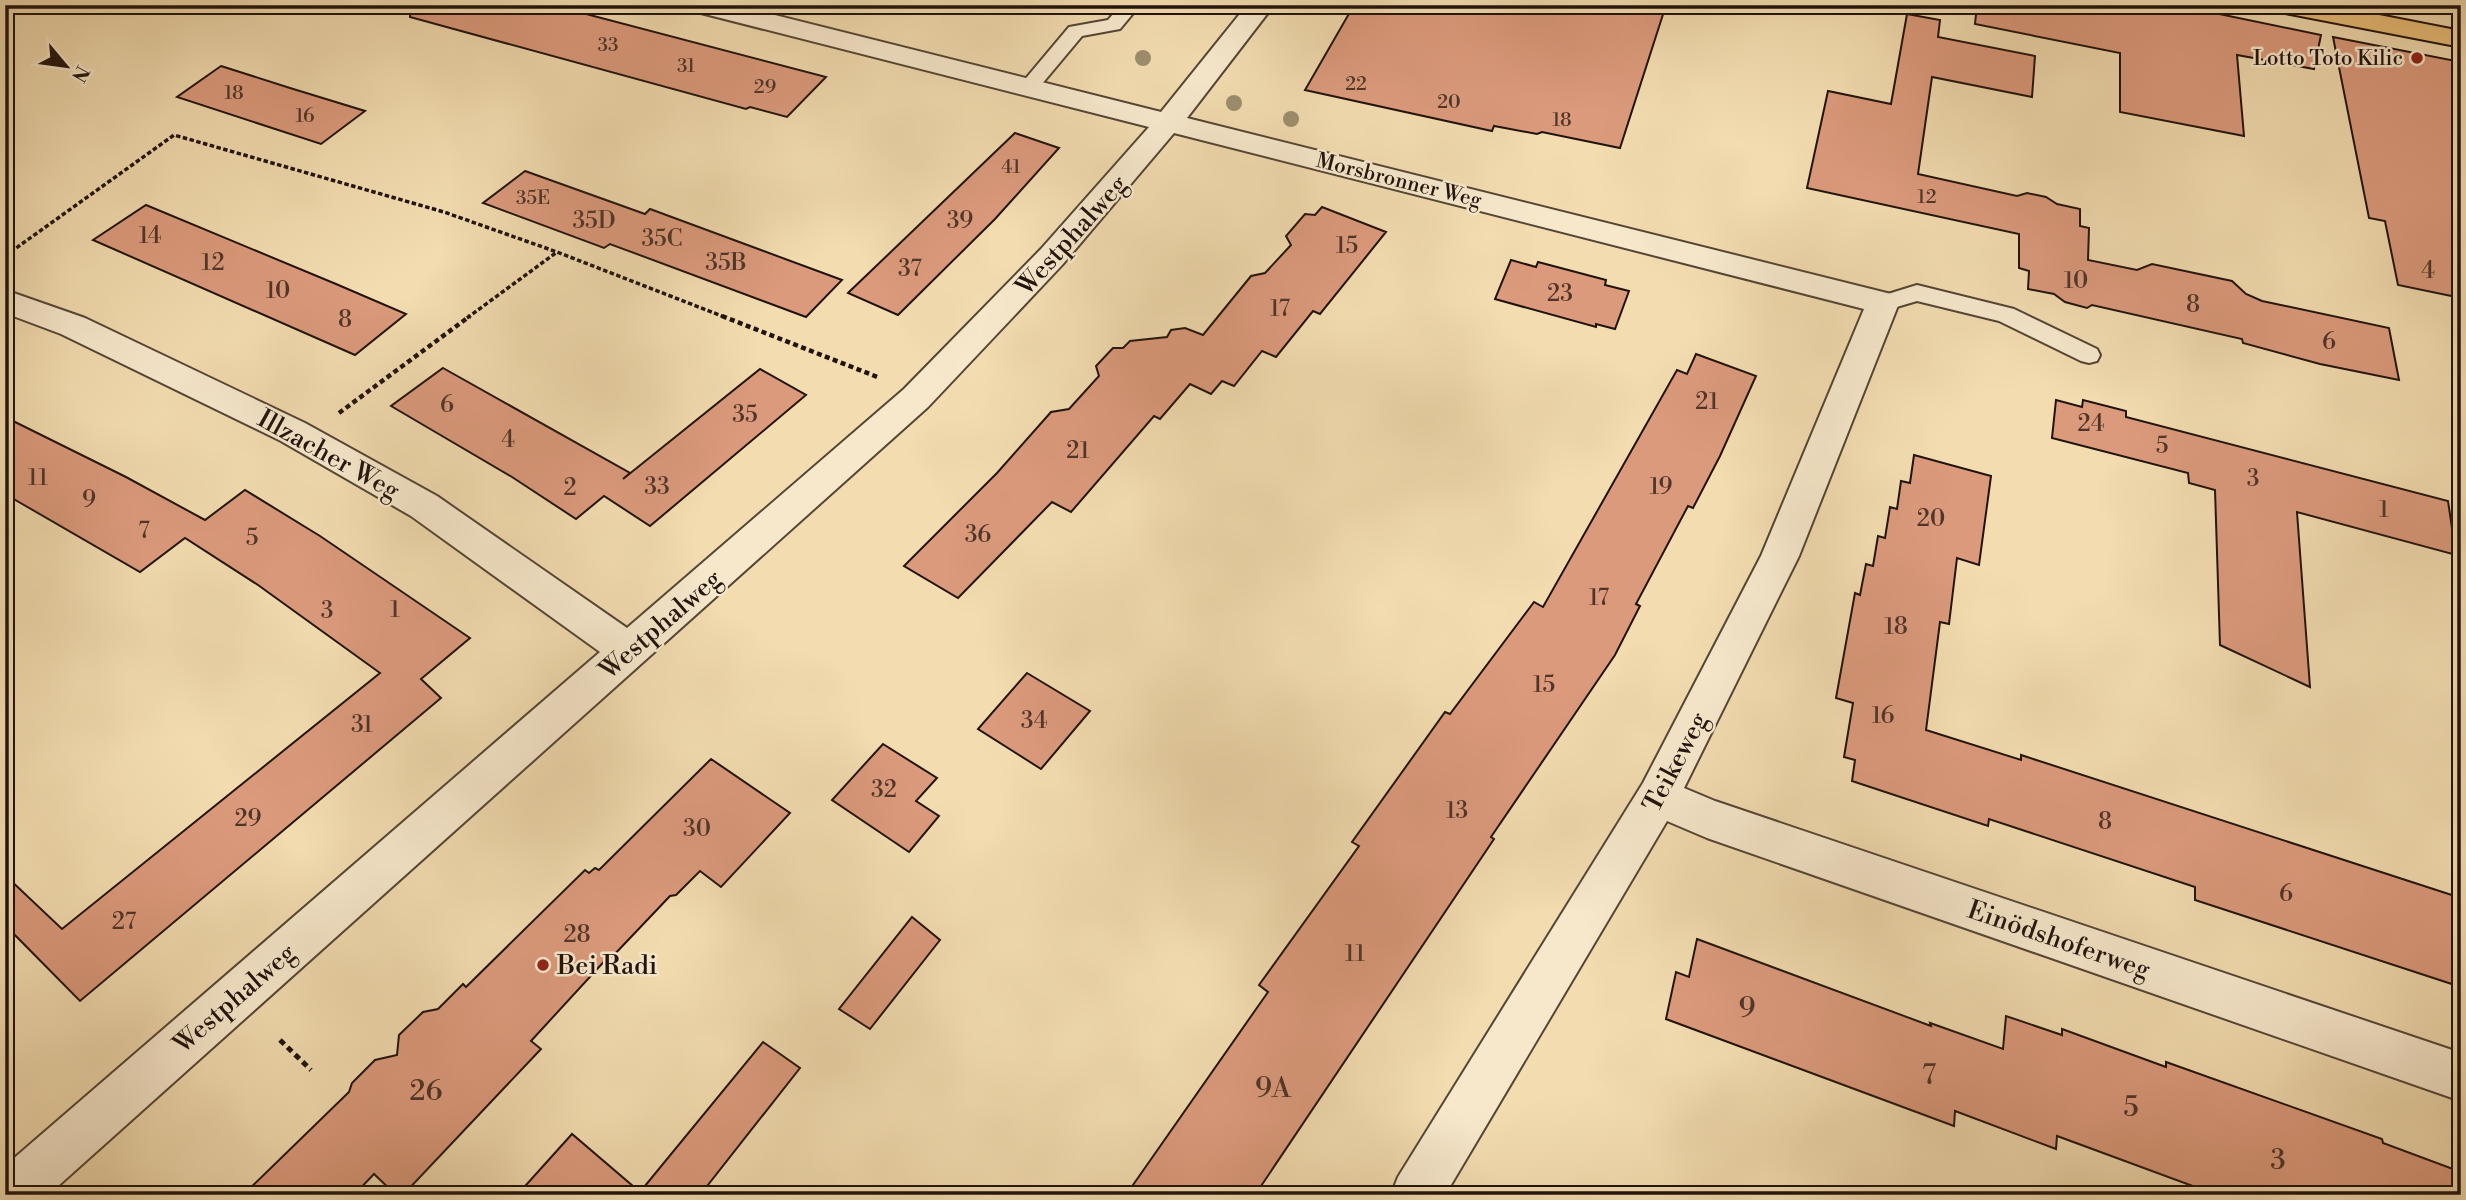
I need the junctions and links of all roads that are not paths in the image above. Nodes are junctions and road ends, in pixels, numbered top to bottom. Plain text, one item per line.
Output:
1 (702, 5) edge
2 (1131, 5) edge
3 (1261, 5) edge
4 (2285, 5) edge
5 (2461, 39) edge
6 (1028, 87) junction
7 (1169, 122) junction
8 (5, 301) edge
9 (1884, 303) junction
10 (2089, 355) dead end
11 (629, 651) junction
12 (1658, 797) junction
13 (2461, 1077) edge
14 (10, 1195) edge
15 (1416, 1195) edge

1 - 6 street, Morsbronner Weg
2 - 6 lane
3 - 7 street, Westphalweg
4 - 5 main road
6 - 7 street, Morsbronner Weg
7 - 9 street, Morsbronner Weg
7 - 11 street, Westphalweg
8 - 11 street, Illzacher Weg
9 - 10 lane
9 - 12 street, Teikeweg
11 - 14 street, Westphalweg
12 - 13 street, Einödshoferweg
12 - 15 street, Teikeweg

